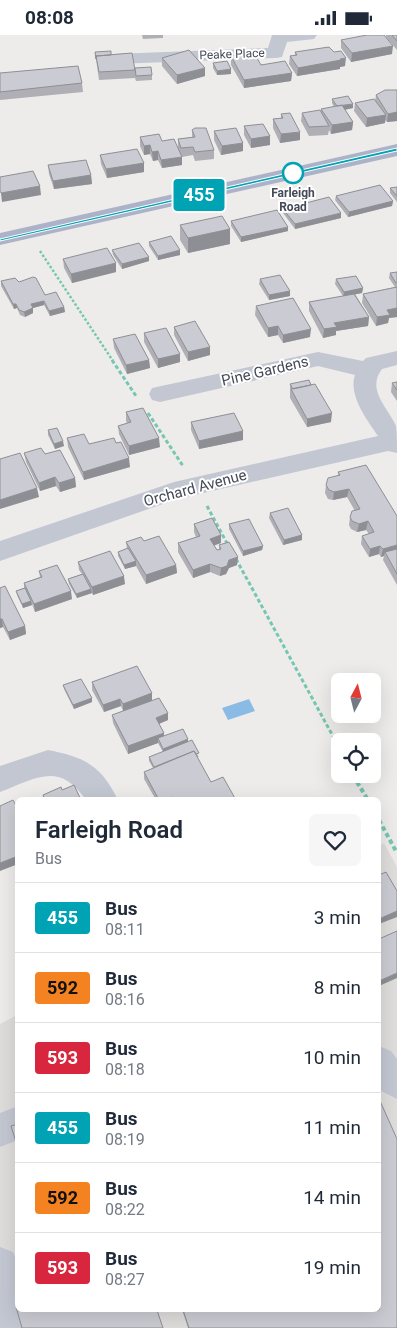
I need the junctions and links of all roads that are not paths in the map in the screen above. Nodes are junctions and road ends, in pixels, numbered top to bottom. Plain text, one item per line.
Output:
1 (308, 35) edge
2 (114, 59) edge
3 (397, 150) edge
4 (0, 239) edge
5 (397, 357) edge
6 (367, 373) junction
7 (160, 394) dead end
8 (396, 443) edge
9 (0, 551) edge
10 (0, 779) edge
11 (101, 797) edge
12 (381, 1065) edge
13 (397, 1082) edge
14 (15, 1124) edge
15 (0, 1130) edge
16 (0, 1265) edge
17 (10, 1328) edge

1 - 2 street, Peake Place
3 - 4 main road
5 - 6 street
6 - 7 street, Pine Gardens
6 - 8 street
8 - 9 street, Orchard Avenue
10 - 11 street
12 - 13 street
14 - 15 street
16 - 17 street

